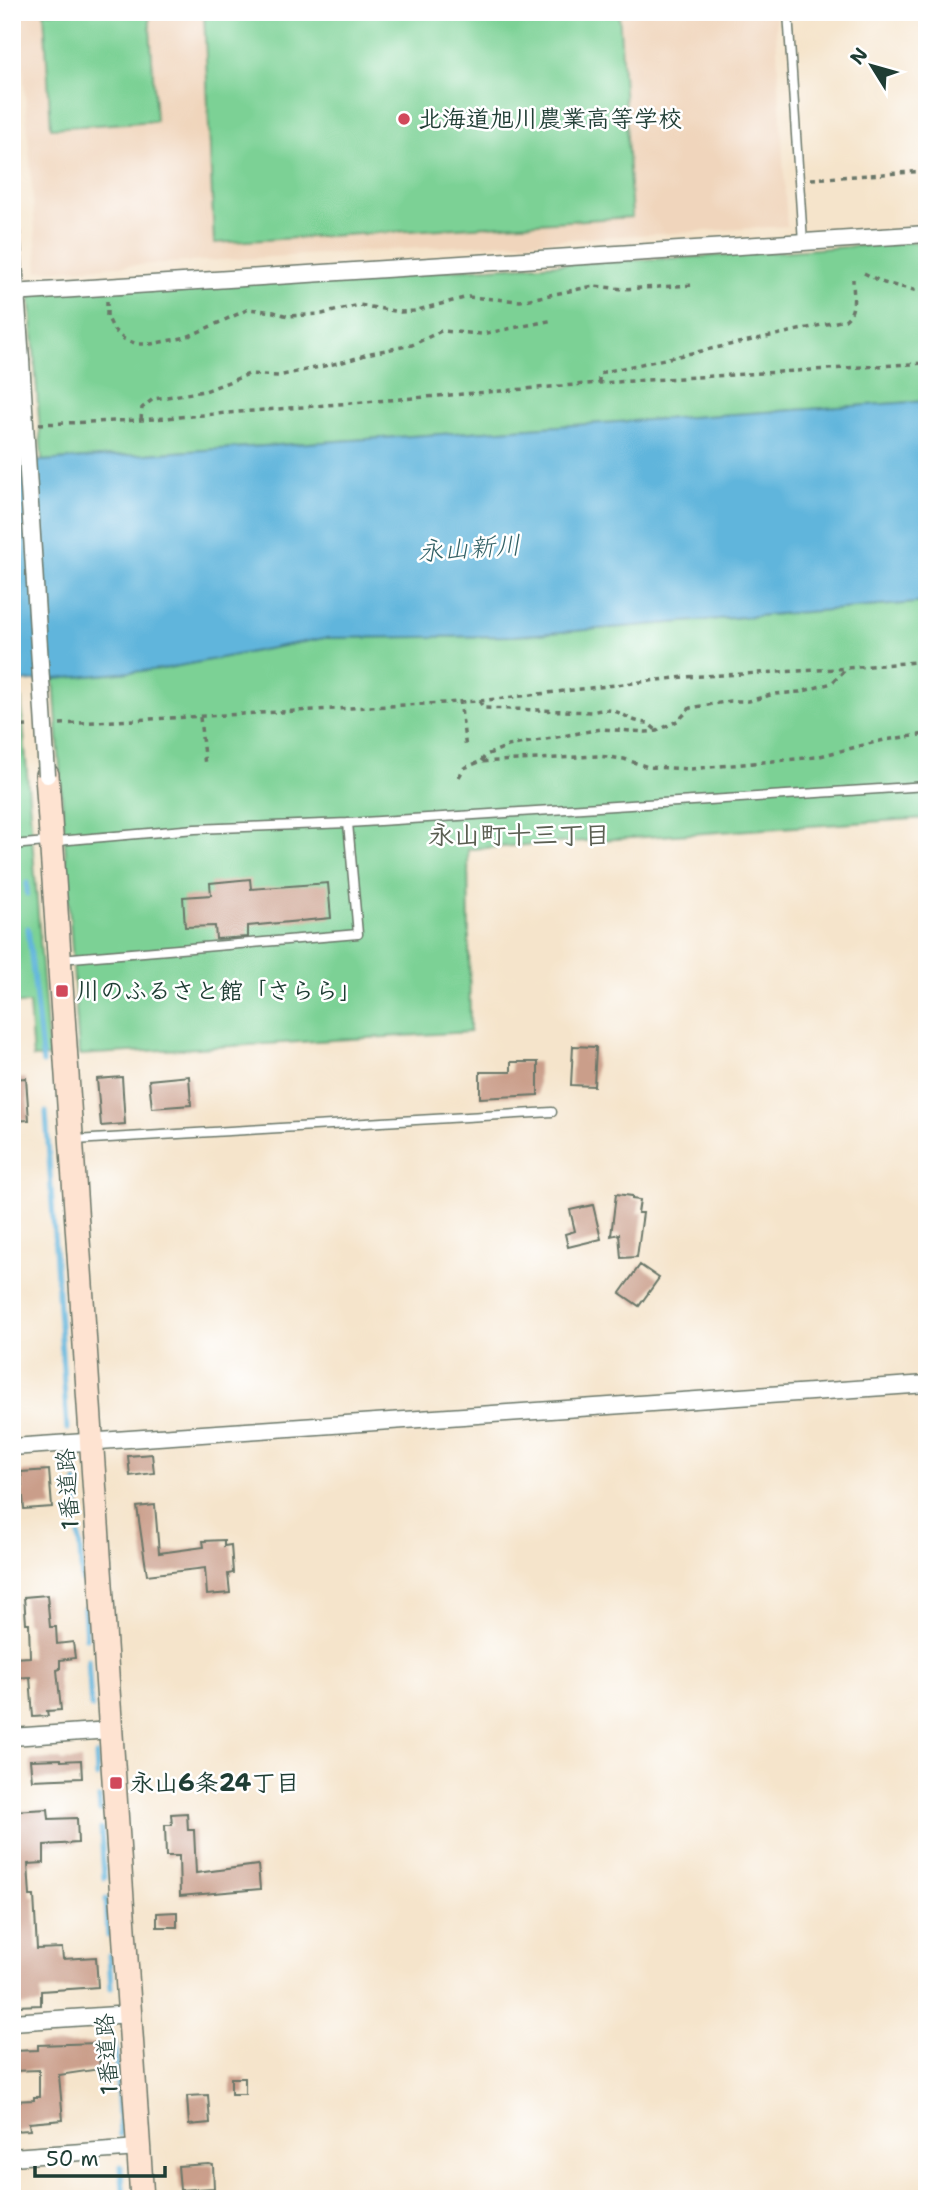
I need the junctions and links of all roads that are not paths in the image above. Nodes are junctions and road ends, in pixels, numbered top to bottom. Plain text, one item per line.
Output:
1 (788, 12) edge
2 (12, 234) edge
3 (927, 234) edge
4 (803, 242) junction
5 (14, 293) edge
6 (47, 775) joint
7 (927, 786) edge
8 (348, 822) junction
9 (52, 841) junction
10 (12, 845) edge
11 (60, 959) junction
12 (552, 1112) dead end
13 (72, 1140) junction
14 (927, 1384) edge
15 (91, 1441) junction
16 (12, 1447) edge
17 (110, 1730) junction
18 (12, 1737) edge
19 (131, 2014) junction
20 (12, 2022) edge
21 (139, 2148) junction
22 (12, 2157) edge
23 (142, 2199) edge

1 - 4 lane
2 - 5 street
3 - 4 street
4 - 5 street
5 - 6 street, bridge
6 - 9 street, 1番道路
7 - 8 lane
8 - 9 lane
8 - 11 lane
9 - 10 lane
9 - 11 street, 1番道路
11 - 13 street, 1番道路
12 - 13 lane
13 - 15 street, 1番道路
14 - 15 street
15 - 16 street
15 - 17 street, 1番道路
17 - 18 street
17 - 19 street, 1番道路
19 - 20 street
19 - 21 street, 1番道路
21 - 22 street
21 - 23 street, 1番道路

